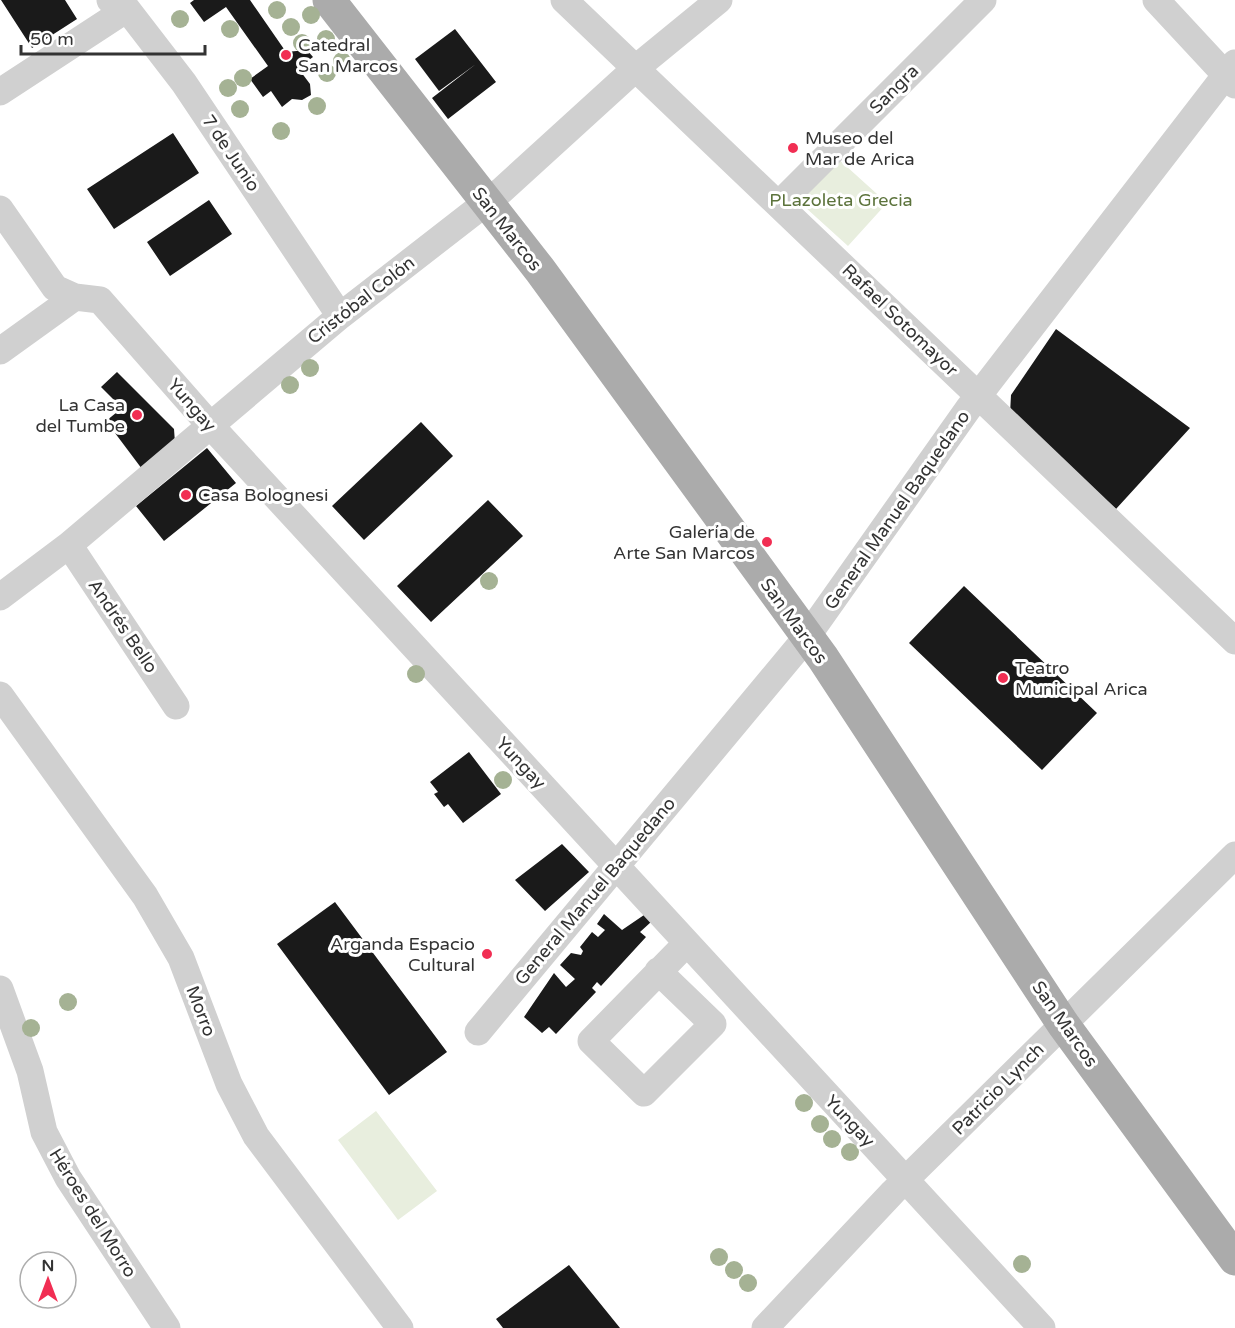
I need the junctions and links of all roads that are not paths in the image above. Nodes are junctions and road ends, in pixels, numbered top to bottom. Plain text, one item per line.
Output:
1 (329, 0) edge
2 (564, 0) edge
3 (719, 0) edge
4 (983, 0) edge
5 (1156, 0) edge
6 (118, 4) edge
7 (636, 68) junction
8 (1232, 74) edge
9 (0, 92) edge
10 (486, 203) junction
11 (779, 204) junction
12 (0, 209) edge
13 (75, 297) junction
14 (340, 316) junction
15 (0, 351) edge
16 (979, 395) junction
17 (209, 424) junction
18 (69, 545) junction
19 (0, 597) edge
20 (806, 638) junction
21 (1235, 641) edge
22 (0, 695) edge
23 (176, 706) dead end
24 (1235, 855) edge
25 (615, 865) junction
26 (686, 944) junction
27 (658, 971) junction
28 (0, 989) edge
29 (1063, 1024) junction
30 (478, 1032) dead end
31 (905, 1180) junction
32 (1235, 1259) edge
33 (167, 1328) edge
34 (400, 1328) edge
35 (765, 1328) edge
36 (1042, 1328) edge

1 - 10 main road, San Marcos
2 - 7 street, Rafael Sotomayor
3 - 7 street, Cristóbal Colón
4 - 11 street, Sangra
5 - 8 street
6 - 9 street
6 - 14 street, 7 de Junio
7 - 10 street, Cristóbal Colón
7 - 11 street, Rafael Sotomayor
8 - 16 street, General Manuel Baquedano
10 - 14 street, Cristóbal Colón
10 - 20 main road, San Marcos
11 - 16 street, Rafael Sotomayor
12 - 13 street, Yungay
13 - 15 street
13 - 17 street, Yungay
14 - 17 street, Cristóbal Colón
16 - 20 street, General Manuel Baquedano
16 - 21 street, Rafael Sotomayor
17 - 18 street, Cristóbal Colón
17 - 25 street, Yungay
18 - 19 street, Cristóbal Colón
18 - 23 street, Andrés Bello
20 - 25 street, General Manuel Baquedano
20 - 29 main road, San Marcos
22 - 34 street, Morro
24 - 29 street, Patricio Lynch
25 - 26 street, Yungay
25 - 30 street, General Manuel Baquedano
26 - 27 street
26 - 31 street, Yungay
27 - 27 street
28 - 33 street, Héroes del Morro
29 - 31 street, Patricio Lynch
29 - 32 main road, San Marcos
31 - 35 street, Patricio Lynch
31 - 36 street, Yungay

